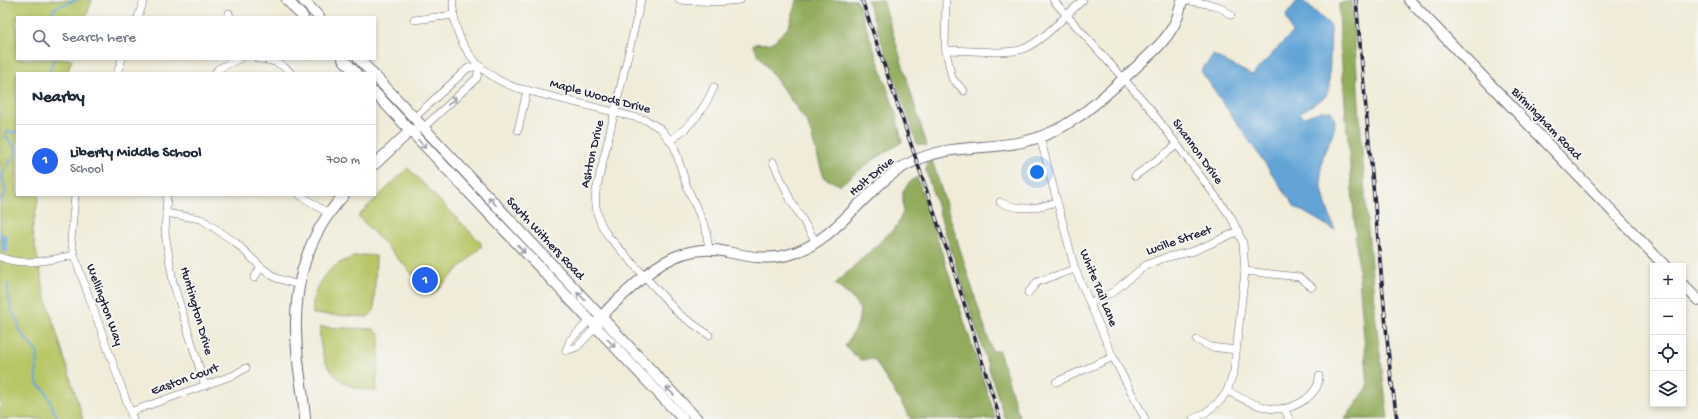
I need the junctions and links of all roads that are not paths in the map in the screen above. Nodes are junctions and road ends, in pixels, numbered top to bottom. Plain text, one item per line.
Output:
1 (144, 0) edge
2 (288, 0) edge
3 (303, 0) edge
4 (453, 0) edge
5 (641, 0) edge
6 (679, 0) edge
7 (740, 0) edge
8 (946, 0) edge
9 (1053, 0) edge
10 (1083, 0) edge
11 (1182, 0) edge
12 (1185, 0) edge
13 (1409, 0) edge
14 (729, 1) edge
15 (454, 15) junction
16 (1066, 15) junction
17 (1231, 15) dead end
18 (138, 16) edge
19 (302, 16) edge
20 (318, 16) edge
21 (414, 20) dead end
22 (946, 50) junction
23 (122, 60) edge
24 (237, 60) edge
25 (269, 60) edge
26 (344, 60) edge
27 (359, 60) edge
28 (479, 66) junction
29 (117, 72) edge
30 (216, 72) edge
31 (290, 72) edge
32 (355, 72) edge
33 (371, 72) edge
34 (376, 77) edge
35 (1123, 78) junction
36 (714, 86) dead end
37 (527, 90) junction
38 (964, 91) dead end
39 (376, 95) edge
40 (615, 112) junction
41 (414, 118) junction
42 (423, 128) junction
43 (518, 130) dead end
44 (410, 131) junction
45 (1040, 137) junction
46 (671, 140) junction
47 (1177, 145) junction
48 (376, 162) edge
49 (772, 162) dead end
50 (1135, 176) dead end
51 (75, 196) edge
52 (167, 196) edge
53 (302, 196) edge
54 (343, 196) edge
55 (1000, 202) dead end
56 (1057, 202) junction
57 (166, 213) junction
58 (329, 214) junction
59 (1239, 231) junction
60 (816, 242) junction
61 (709, 250) junction
62 (74, 256) junction
63 (0, 257) edge
64 (1662, 263) edge
65 (261, 267) junction
66 (1075, 269) junction
67 (1245, 271) junction
68 (645, 274) junction
69 (254, 278) dead end
70 (298, 285) junction
71 (1312, 287) dead end
72 (1686, 288) edge
73 (1028, 292) dead end
74 (1698, 300) edge
75 (1090, 303) junction
76 (600, 317) junction
77 (593, 324) junction
78 (709, 335) dead end
79 (1197, 340) dead end
80 (1236, 350) junction
81 (1113, 357) junction
82 (246, 368) dead end
83 (1319, 376) dead end
84 (1056, 382) dead end
85 (205, 386) junction
86 (1227, 391) junction
87 (1285, 410) junction
88 (131, 416) edge
89 (305, 419) edge
90 (683, 419) edge
91 (697, 419) edge
92 (1145, 419) edge
93 (1193, 419) edge
94 (1289, 419) edge

1 - 18 street
2 - 19 street
3 - 20 street
4 - 15 street, Maple Woods Drive
5 - 40 street, Ashton Drive
6 - 14 street
7 - 14 street
8 - 22 street
9 - 16 street, Shannon Drive
10 - 16 street
11 - 35 street, Holt Drive
12 - 17 street
13 - 64 street, Birmingham Road
15 - 21 street
15 - 28 street, Maple Woods Drive
16 - 22 street
16 - 35 street, Shannon Drive
22 - 38 street
23 - 29 street
24 - 30 street
25 - 31 street
26 - 32 street
27 - 33 street
28 - 37 street, Maple Woods Drive
28 - 41 street
42 -> 28 street
34 - 41 street, South Withers Road
35 - 45 street, Holt Drive
35 - 47 street, Shannon Drive
36 - 46 street
37 - 40 street, Maple Woods Drive
37 - 43 street
39 - 44 street, South Withers Road
40 - 46 street, Maple Woods Drive
40 - 68 street, Ashton Drive
41 - 42 street, South Withers Road
41 - 44 street
42 - 44 street
76 -> 42 street, South Withers Road
44 - 48 street
44 -> 77 street, South Withers Road
45 - 56 street, White Tail Lane
45 - 60 street, Holt Drive
46 - 61 street, Maple Woods Drive
47 - 50 street
47 - 59 street, Shannon Drive
49 - 60 street
51 - 62 street, Wellington Way
52 - 57 street, Huntington Drive
53 - 58 street
54 - 58 street
55 - 56 street
56 - 66 street, White Tail Lane
57 - 65 street
57 - 85 street, Huntington Drive
58 - 70 street
59 - 67 street, Shannon Drive
59 - 75 street, Lucille Street
60 - 61 street, Holt Drive
61 - 68 street, Holt Drive
62 - 63 street
62 - 88 street, Wellington Way
65 - 69 street
65 - 70 street
66 - 73 street
66 - 75 street, White Tail Lane
67 - 71 street
67 - 80 street, Shannon Drive
68 - 76 street, Holt Drive
68 - 78 street, Ashton Drive
70 - 89 street
72 - 74 street
75 - 81 street, White Tail Lane
76 - 77 street, Holt Drive
91 -> 76 street, South Withers Road
77 -> 90 street, South Withers Road
79 - 80 street
80 - 86 street, Shannon Drive
81 - 84 street
81 - 92 street, White Tail Lane
82 - 85 street, Easton Court
83 - 87 street
85 - 88 street, Easton Court
86 - 87 street
86 - 93 street, Shannon Drive
87 - 94 street

